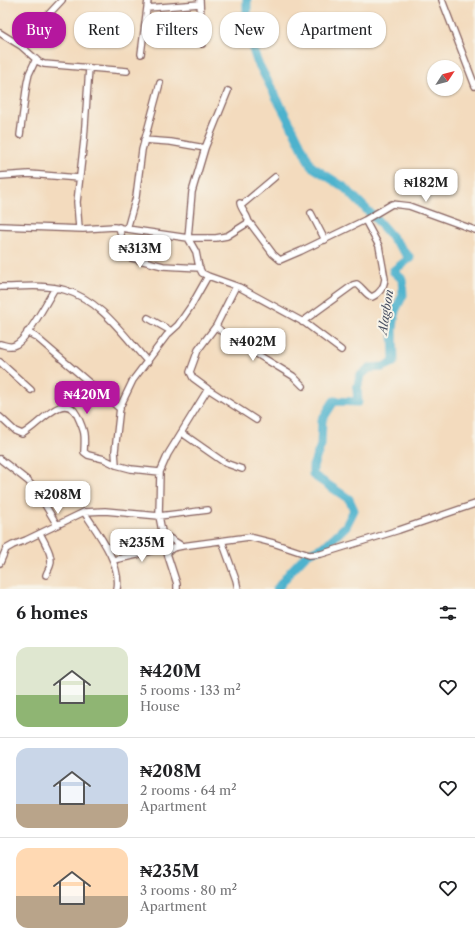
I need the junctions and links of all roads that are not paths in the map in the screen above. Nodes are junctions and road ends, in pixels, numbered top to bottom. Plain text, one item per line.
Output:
1 (62, 0) edge
2 (148, 0) edge
3 (442, 0) edge
4 (200, 2) edge
5 (147, 8) junction
6 (51, 12) edge
7 (200, 12) edge
8 (0, 33) edge
9 (12, 40) edge
10 (23, 48) edge
11 (141, 54) dead end
12 (36, 60) junction
13 (89, 68) junction
14 (127, 71) dead end
15 (160, 83) dead end
16 (475, 86) edge
17 (228, 91) dead end
18 (20, 135) dead end
19 (144, 140) junction
20 (205, 148) junction
21 (0, 176) edge
22 (275, 177) dead end
23 (79, 178) junction
24 (311, 213) dead end
25 (366, 219) junction
26 (249, 223) junction
27 (0, 226) edge
28 (79, 228) junction
29 (119, 228) junction
30 (127, 229) junction
31 (475, 230) edge
32 (188, 238) junction
33 (325, 240) junction
34 (200, 268) junction
35 (208, 276) junction
36 (236, 286) junction
37 (0, 287) edge
38 (55, 288) junction
39 (148, 318) dead end
40 (302, 322) junction
41 (216, 326) junction
42 (171, 331) junction
43 (27, 332) junction
44 (0, 344) edge
45 (341, 350) dead end
46 (0, 362) edge
47 (148, 362) junction
48 (303, 386) dead end
49 (208, 389) junction
50 (31, 390) dead end
51 (120, 408) junction
52 (0, 418) edge
53 (256, 420) dead end
54 (182, 433) junction
55 (0, 459) edge
56 (116, 465) junction
57 (242, 469) dead end
58 (160, 472) junction
59 (475, 504) edge
60 (208, 510) dead end
61 (84, 512) junction
62 (159, 516) junction
63 (57, 525) junction
64 (40, 533) junction
65 (163, 534) junction
66 (222, 540) junction
67 (182, 546) junction
68 (166, 550) junction
69 (113, 560) junction
70 (0, 563) edge
71 (46, 574) dead end
72 (117, 589) edge
73 (177, 589) edge
74 (238, 589) edge

1 - 6 street
2 - 5 street
3 - 16 street
4 - 5 street
4 - 7 street
5 - 11 street
8 - 9 street
10 - 12 street
12 - 13 street
12 - 18 street
13 - 14 street
13 - 23 street
15 - 19 street
17 - 20 street
19 - 20 street
19 - 30 street
20 - 32 street
21 - 23 street
22 - 26 street
23 - 28 street
24 - 33 street
25 - 31 street
25 - 33 street
25 - 40 street
26 - 32 street
26 - 33 street
27 - 28 street
28 - 29 street
29 - 30 street
29 - 34 street
30 - 32 street
32 - 34 street
34 - 35 street
35 - 36 street
35 - 42 street
36 - 40 street
36 - 41 street
37 - 38 street
38 - 43 street
38 - 47 street
39 - 42 street
40 - 45 street
41 - 48 street
41 - 49 street
42 - 47 street
43 - 44 street
43 - 51 street
46 - 50 street
47 - 51 street
49 - 53 street
49 - 54 street
51 - 56 street
52 - 56 street
54 - 57 street
54 - 58 street
55 - 63 street
56 - 58 street
58 - 62 street
59 - 66 street
60 - 62 street
61 - 62 street
61 - 63 street
61 - 69 street
62 - 65 street
63 - 64 street
64 - 70 street
64 - 71 street
65 - 67 street
65 - 68 street
66 - 67 street
66 - 74 street
67 - 68 street
68 - 69 street
68 - 73 street
69 - 72 street

